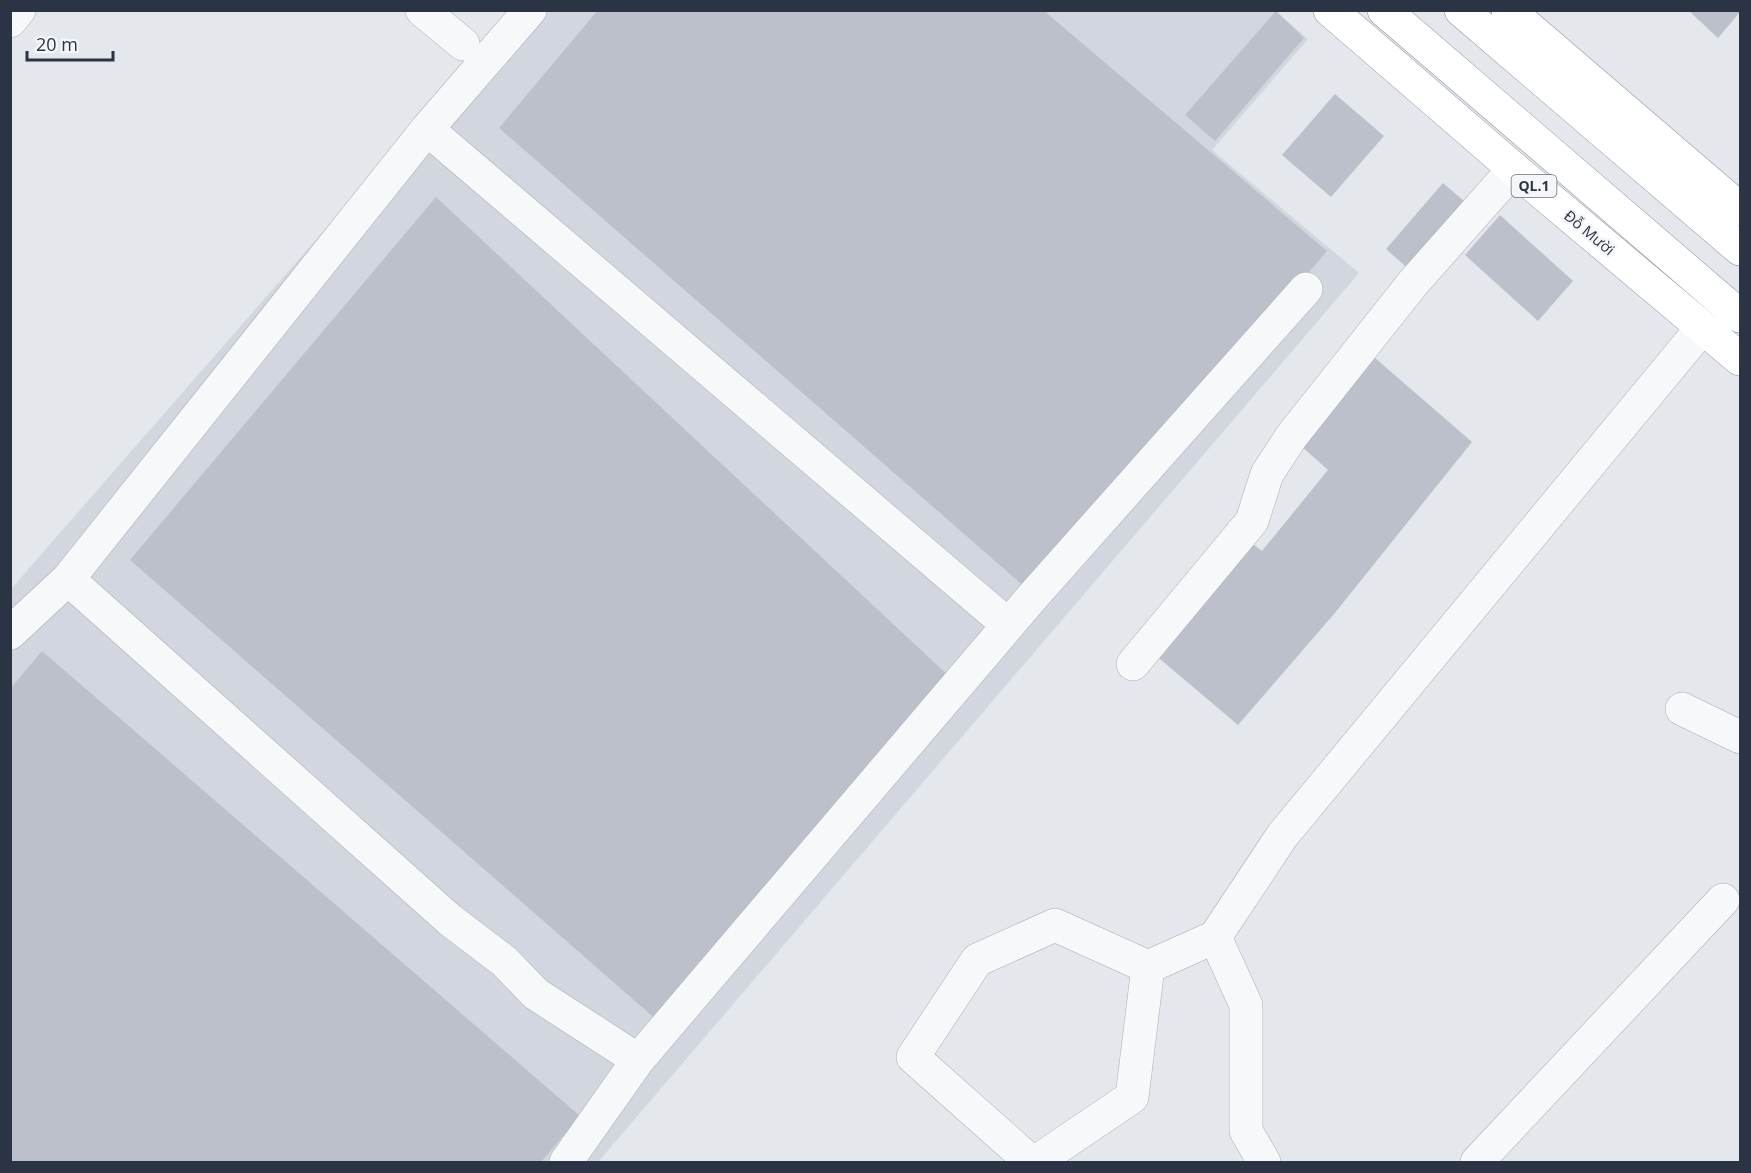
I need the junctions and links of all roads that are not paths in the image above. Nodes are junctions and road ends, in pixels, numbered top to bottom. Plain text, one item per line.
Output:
1 (19, 10) edge
2 (422, 10) edge
3 (530, 10) edge
4 (1330, 10) edge
5 (1384, 10) edge
6 (1461, 10) edge
7 (1508, 10) edge
8 (10, 21) edge
9 (463, 44) dead end
10 (427, 129) junction
11 (1514, 169) junction
12 (1740, 209) edge
13 (1740, 249) edge
14 (1306, 289) dead end
15 (1740, 316) edge
16 (1702, 328) junction
17 (1740, 359) edge
18 (68, 579) junction
19 (1008, 626) junction
20 (10, 633) edge
21 (1133, 664) dead end
22 (1682, 709) dead end
23 (1740, 736) edge
24 (1723, 900) dead end
25 (1215, 937) junction
26 (1148, 967) junction
27 (638, 1060) junction
28 (1246, 1131) junction
29 (566, 1162) edge
30 (1031, 1162) edge
31 (1036, 1162) edge
32 (1238, 1162) edge
33 (1264, 1162) edge
34 (1477, 1162) edge

1 - 8 street
2 - 9 street
3 - 10 street
4 - 11 highway, Đỗ Mười / QL.1
5 - 15 highway, QL.1
6 - 13 highway
7 - 12 highway
10 - 18 street
10 - 19 street
11 - 16 highway, Đỗ Mười / QL.1
11 - 21 street
14 - 19 street
16 - 17 highway, Đỗ Mười / QL.1
16 - 25 street
18 - 20 street
18 - 27 street
19 - 27 street
22 - 23 street
24 - 34 street
25 - 26 street
25 - 28 street
26 - 30 street
26 - 31 street
27 - 29 street
28 - 32 street
28 - 33 street

